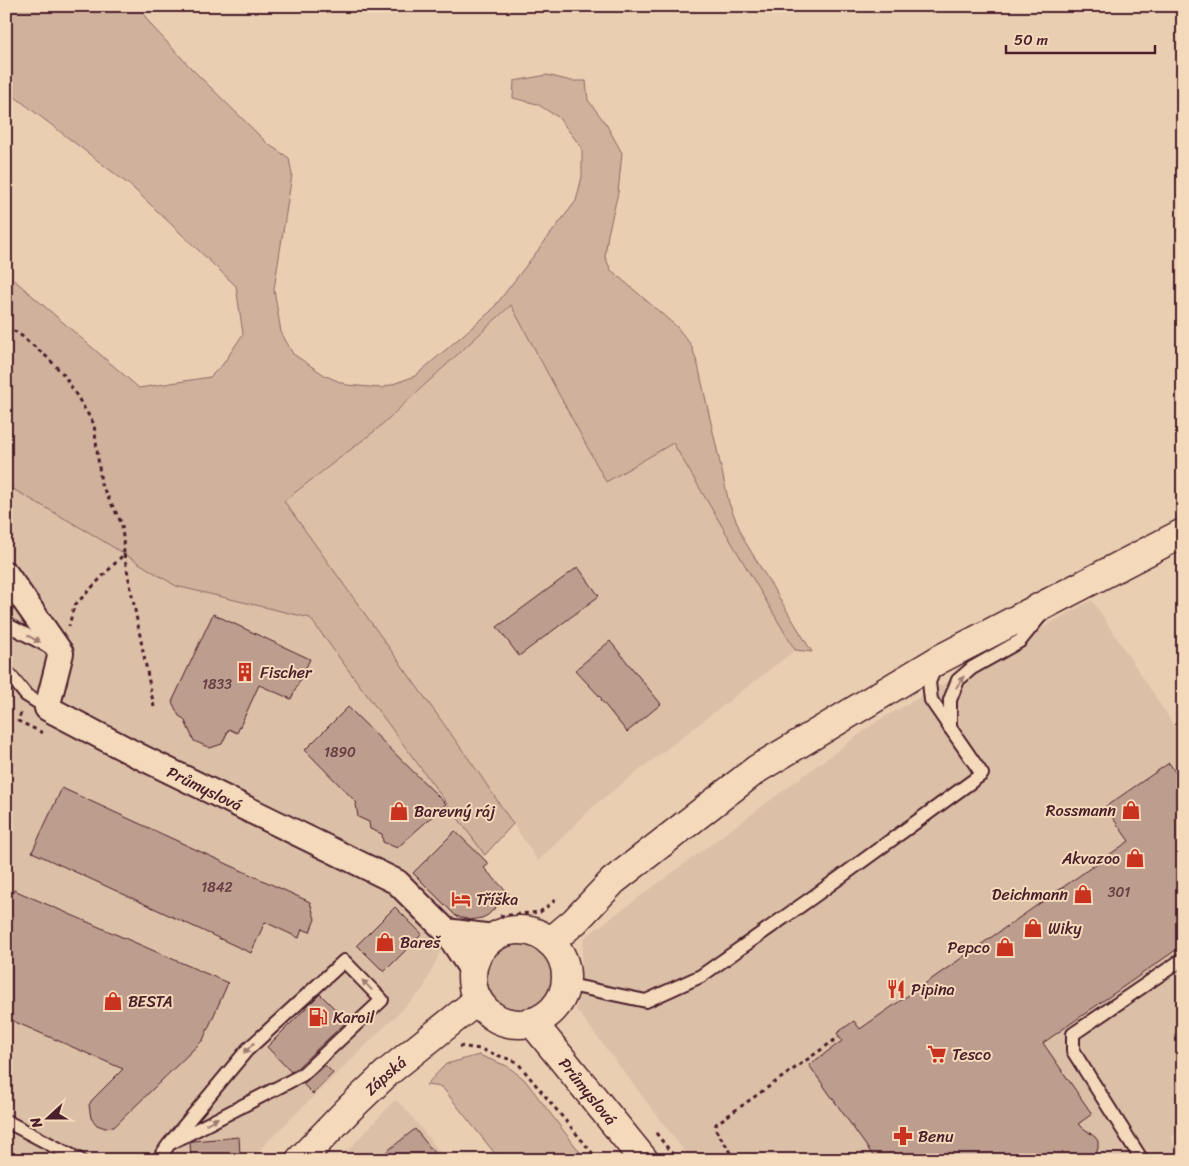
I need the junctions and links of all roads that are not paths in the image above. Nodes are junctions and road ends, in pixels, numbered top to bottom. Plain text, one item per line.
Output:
1 (1183, 533) edge
2 (6, 574) edge
3 (1056, 598) junction
4 (6, 624) edge
5 (61, 653) junction
6 (940, 659) junction
7 (10, 675) dead end
8 (47, 708) junction
9 (950, 728) junction
10 (446, 931) junction
11 (493, 937) junction
12 (550, 942) junction
13 (1183, 959) edge
14 (472, 970) junction
15 (565, 984) junction
16 (478, 1000) junction
17 (532, 1022) junction
18 (6, 1121) edge
19 (169, 1144) junction
20 (80, 1160) edge
21 (158, 1160) edge
22 (300, 1160) edge
23 (644, 1160) edge
24 (1142, 1160) edge

1 - 3 main road
2 - 5 street
3 - 6 main road
9 -> 3 lane
4 -> 5 lane
5 - 8 street
6 - 9 lane
6 - 12 main road
7 - 8 lane
8 - 10 street, Průmyslová
9 - 15 lane
10 - 11 street
10 - 14 street, Průmyslová
11 - 12 main road
11 - 14 main road
12 - 15 main road
13 - 24 lane
14 - 16 main road
15 - 17 main road
16 - 17 main road
16 - 22 main road, Zápská
17 - 23 main road, Průmyslová
18 - 20 lane
19 -> 19 lane
19 - 21 lane

